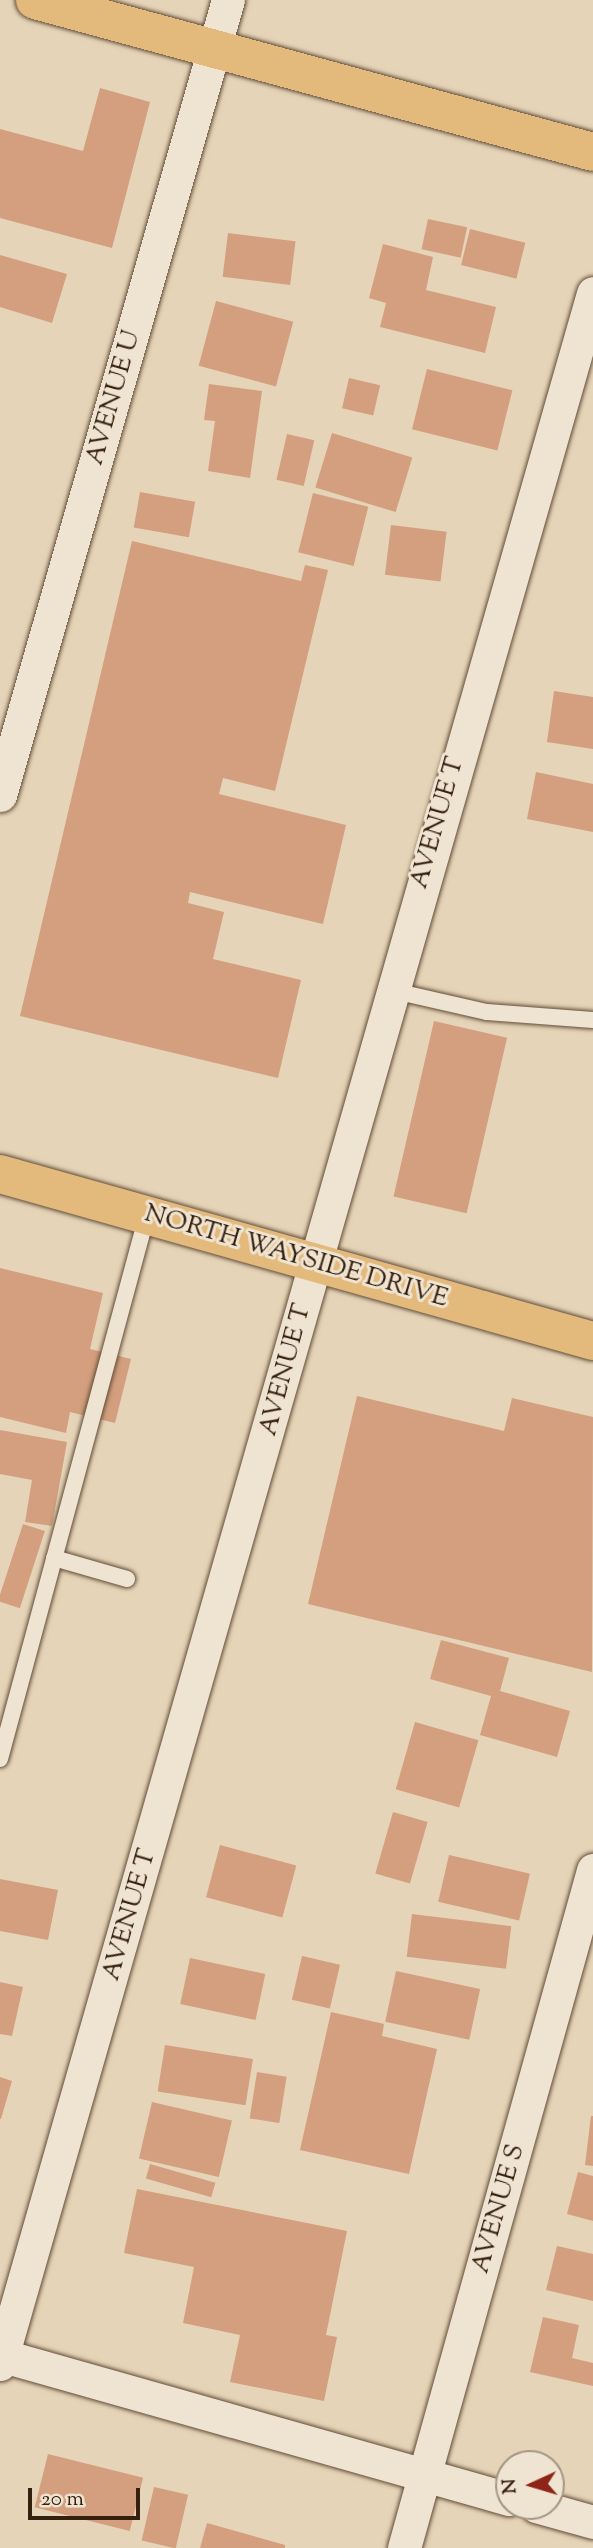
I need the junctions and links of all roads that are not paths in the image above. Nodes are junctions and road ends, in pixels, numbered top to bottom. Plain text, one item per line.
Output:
1 (35, 0) edge
2 (228, 0) edge
3 (213, 51) junction
4 (593, 152) edge
5 (593, 293) edge
6 (0, 795) edge
7 (390, 990) junction
8 (593, 1020) edge
9 (0, 1174) edge
10 (147, 1215) junction
11 (315, 1263) junction
12 (593, 1341) edge
13 (54, 1558) junction
14 (127, 1579) dead end
15 (0, 1759) edge
16 (593, 1870) edge
17 (1, 2358) edge
18 (425, 2476) junction
19 (495, 2495) edge
20 (565, 2514) edge
21 (593, 2522) edge
22 (404, 2548) edge

1 - 3 main road
2 - 3 street, AVENUE U
3 - 4 main road
3 - 6 street, AVENUE U
5 - 7 street, AVENUE T
7 - 8 lane
7 - 11 street, AVENUE T
9 - 10 main road, NORTH WAYSIDE DRIVE
10 - 11 main road, NORTH WAYSIDE DRIVE
10 - 13 lane
11 - 12 main road, NORTH WAYSIDE DRIVE
11 - 17 street, AVENUE T
13 - 14 lane
13 - 15 lane
16 - 18 street, AVENUE S
17 - 18 street
18 - 19 street
18 - 22 street, AVENUE S
20 - 21 street

